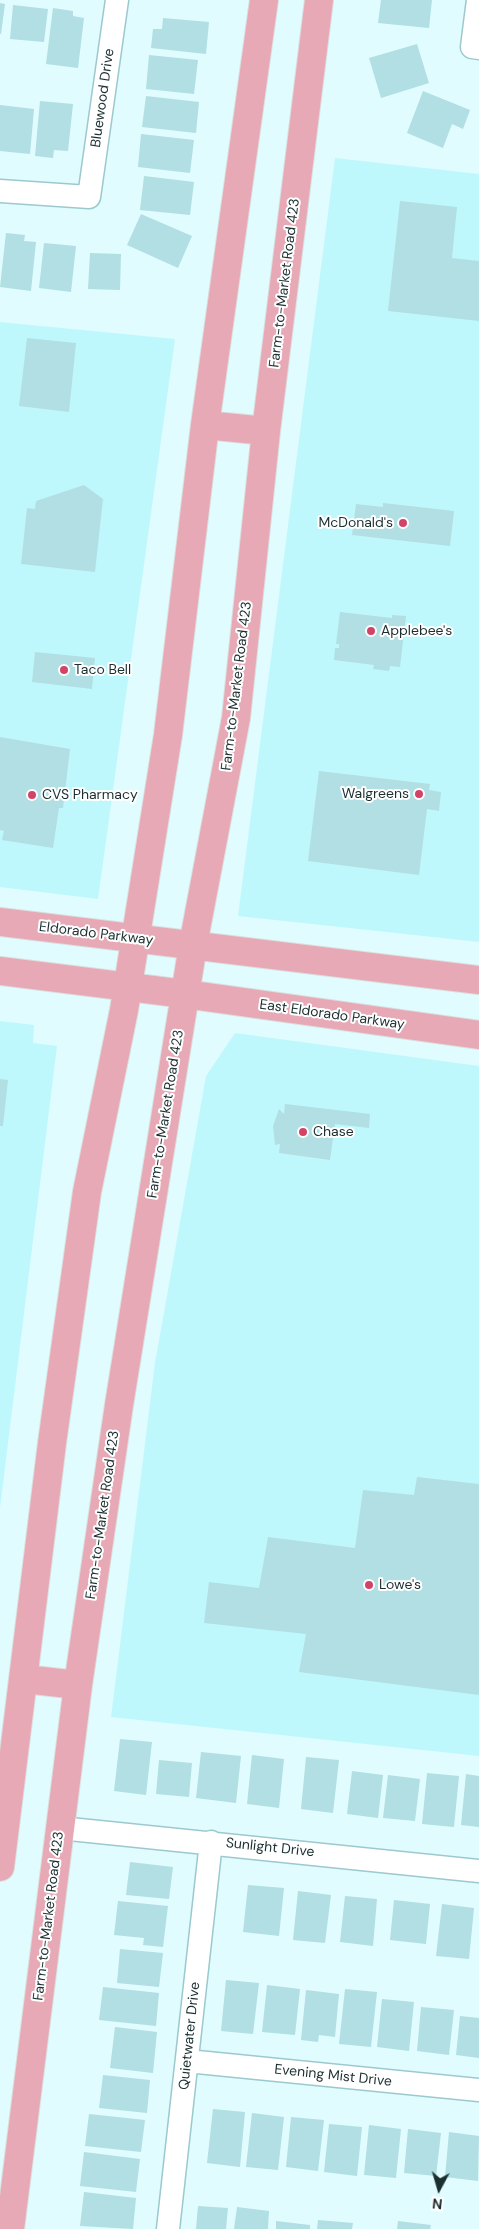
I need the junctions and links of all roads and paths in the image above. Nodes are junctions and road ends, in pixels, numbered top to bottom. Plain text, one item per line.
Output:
1 (117, 0) edge
2 (264, 0) edge
3 (319, 0) edge
4 (478, 0) edge
5 (476, 47) edge
6 (0, 192) edge
7 (205, 425) junction
8 (266, 431) junction
9 (0, 922) edge
10 (136, 939) junction
11 (193, 945) junction
12 (0, 971) edge
13 (479, 980) edge
14 (128, 987) junction
15 (186, 994) junction
16 (479, 1035) edge
17 (24, 1679) junction
18 (78, 1685) junction
19 (60, 1828) junction
20 (212, 1842) junction
21 (0, 1867) edge
22 (479, 1871) edge
23 (187, 2062) junction
24 (479, 2090) edge
25 (10, 2229) edge
26 (168, 2229) edge

1 - 6 street, Bluewood Drive
2 - 7 main road
3 - 8 main road, Farm-to-Market Road 423
4 - 5 street
7 - 8 main road
7 - 10 main road
8 - 11 main road, Farm-to-Market Road 423
9 - 10 main road, Eldorado Parkway
10 - 11 main road, Eldorado Parkway
10 - 14 main road
11 - 13 main road
11 - 15 main road, Farm-to-Market Road 423
12 - 14 main road
14 - 15 main road
14 - 17 main road
15 - 16 main road, East Eldorado Parkway
15 - 18 main road, Farm-to-Market Road 423
17 - 18 main road
17 - 21 main road
18 - 19 main road, Farm-to-Market Road 423
19 - 20 street, Sunlight Drive
19 - 25 main road, Farm-to-Market Road 423
20 - 22 street, Sunlight Drive
20 - 23 street, Quietwater Drive
23 - 24 street, Evening Mist Drive
23 - 26 street, Quietwater Drive

